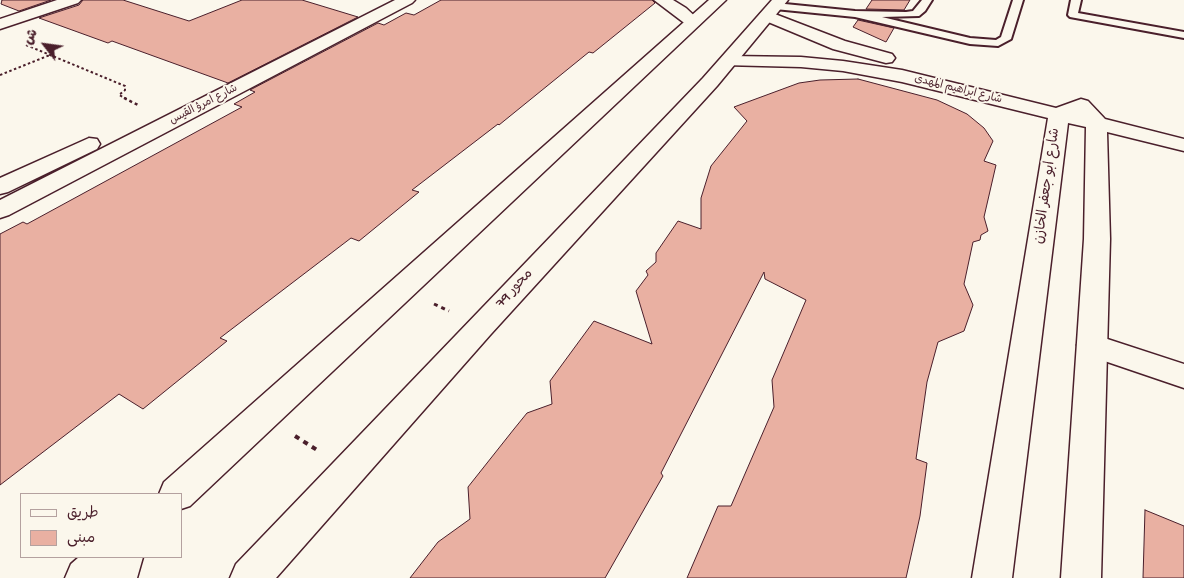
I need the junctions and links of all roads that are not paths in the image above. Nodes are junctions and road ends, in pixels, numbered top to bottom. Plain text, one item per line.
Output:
1 (73, 0) edge
2 (379, 0) edge
3 (407, 0) edge
4 (662, 0) edge
5 (718, 0) edge
6 (927, 0) edge
7 (1018, 0) edge
8 (1076, 0) edge
9 (774, 7) edge
10 (854, 14) junction
11 (693, 22) junction
12 (0, 24) edge
13 (1184, 36) edge
14 (728, 61) junction
15 (1078, 115) junction
16 (1184, 130) edge
17 (1184, 145) edge
18 (0, 188) edge
19 (0, 210) edge
20 (1092, 345) junction
21 (1184, 376) edge
22 (178, 493) edge
23 (107, 558) edge
24 (124, 558) edge
25 (253, 574) edge
26 (85, 578) edge
27 (117, 578) edge
28 (992, 578) edge
29 (1080, 578) edge

1 - 12 street
2 - 18 street, شارع امرؤ القيس
3 - 19 street, شارع امرؤ القيس
4 - 11 street
5 - 11 street
6 - 10 lane
7 - 10 lane
8 - 13 lane
9 - 10 lane
9 - 14 street, محور 79
9 - 15 street, شارع ابراهيم المهدى
11 - 22 street
14 - 15 street, شارع ابراهيم المهدى
14 - 25 street, محور 79
15 - 16 street, شارع ابراهيم المهدى
15 - 17 street, شارع ابراهيم المهدى
15 - 20 street
15 - 28 street, شارع ابو جعفر الخازن
20 - 21 street
20 - 29 street
23 - 26 street
24 - 27 street

